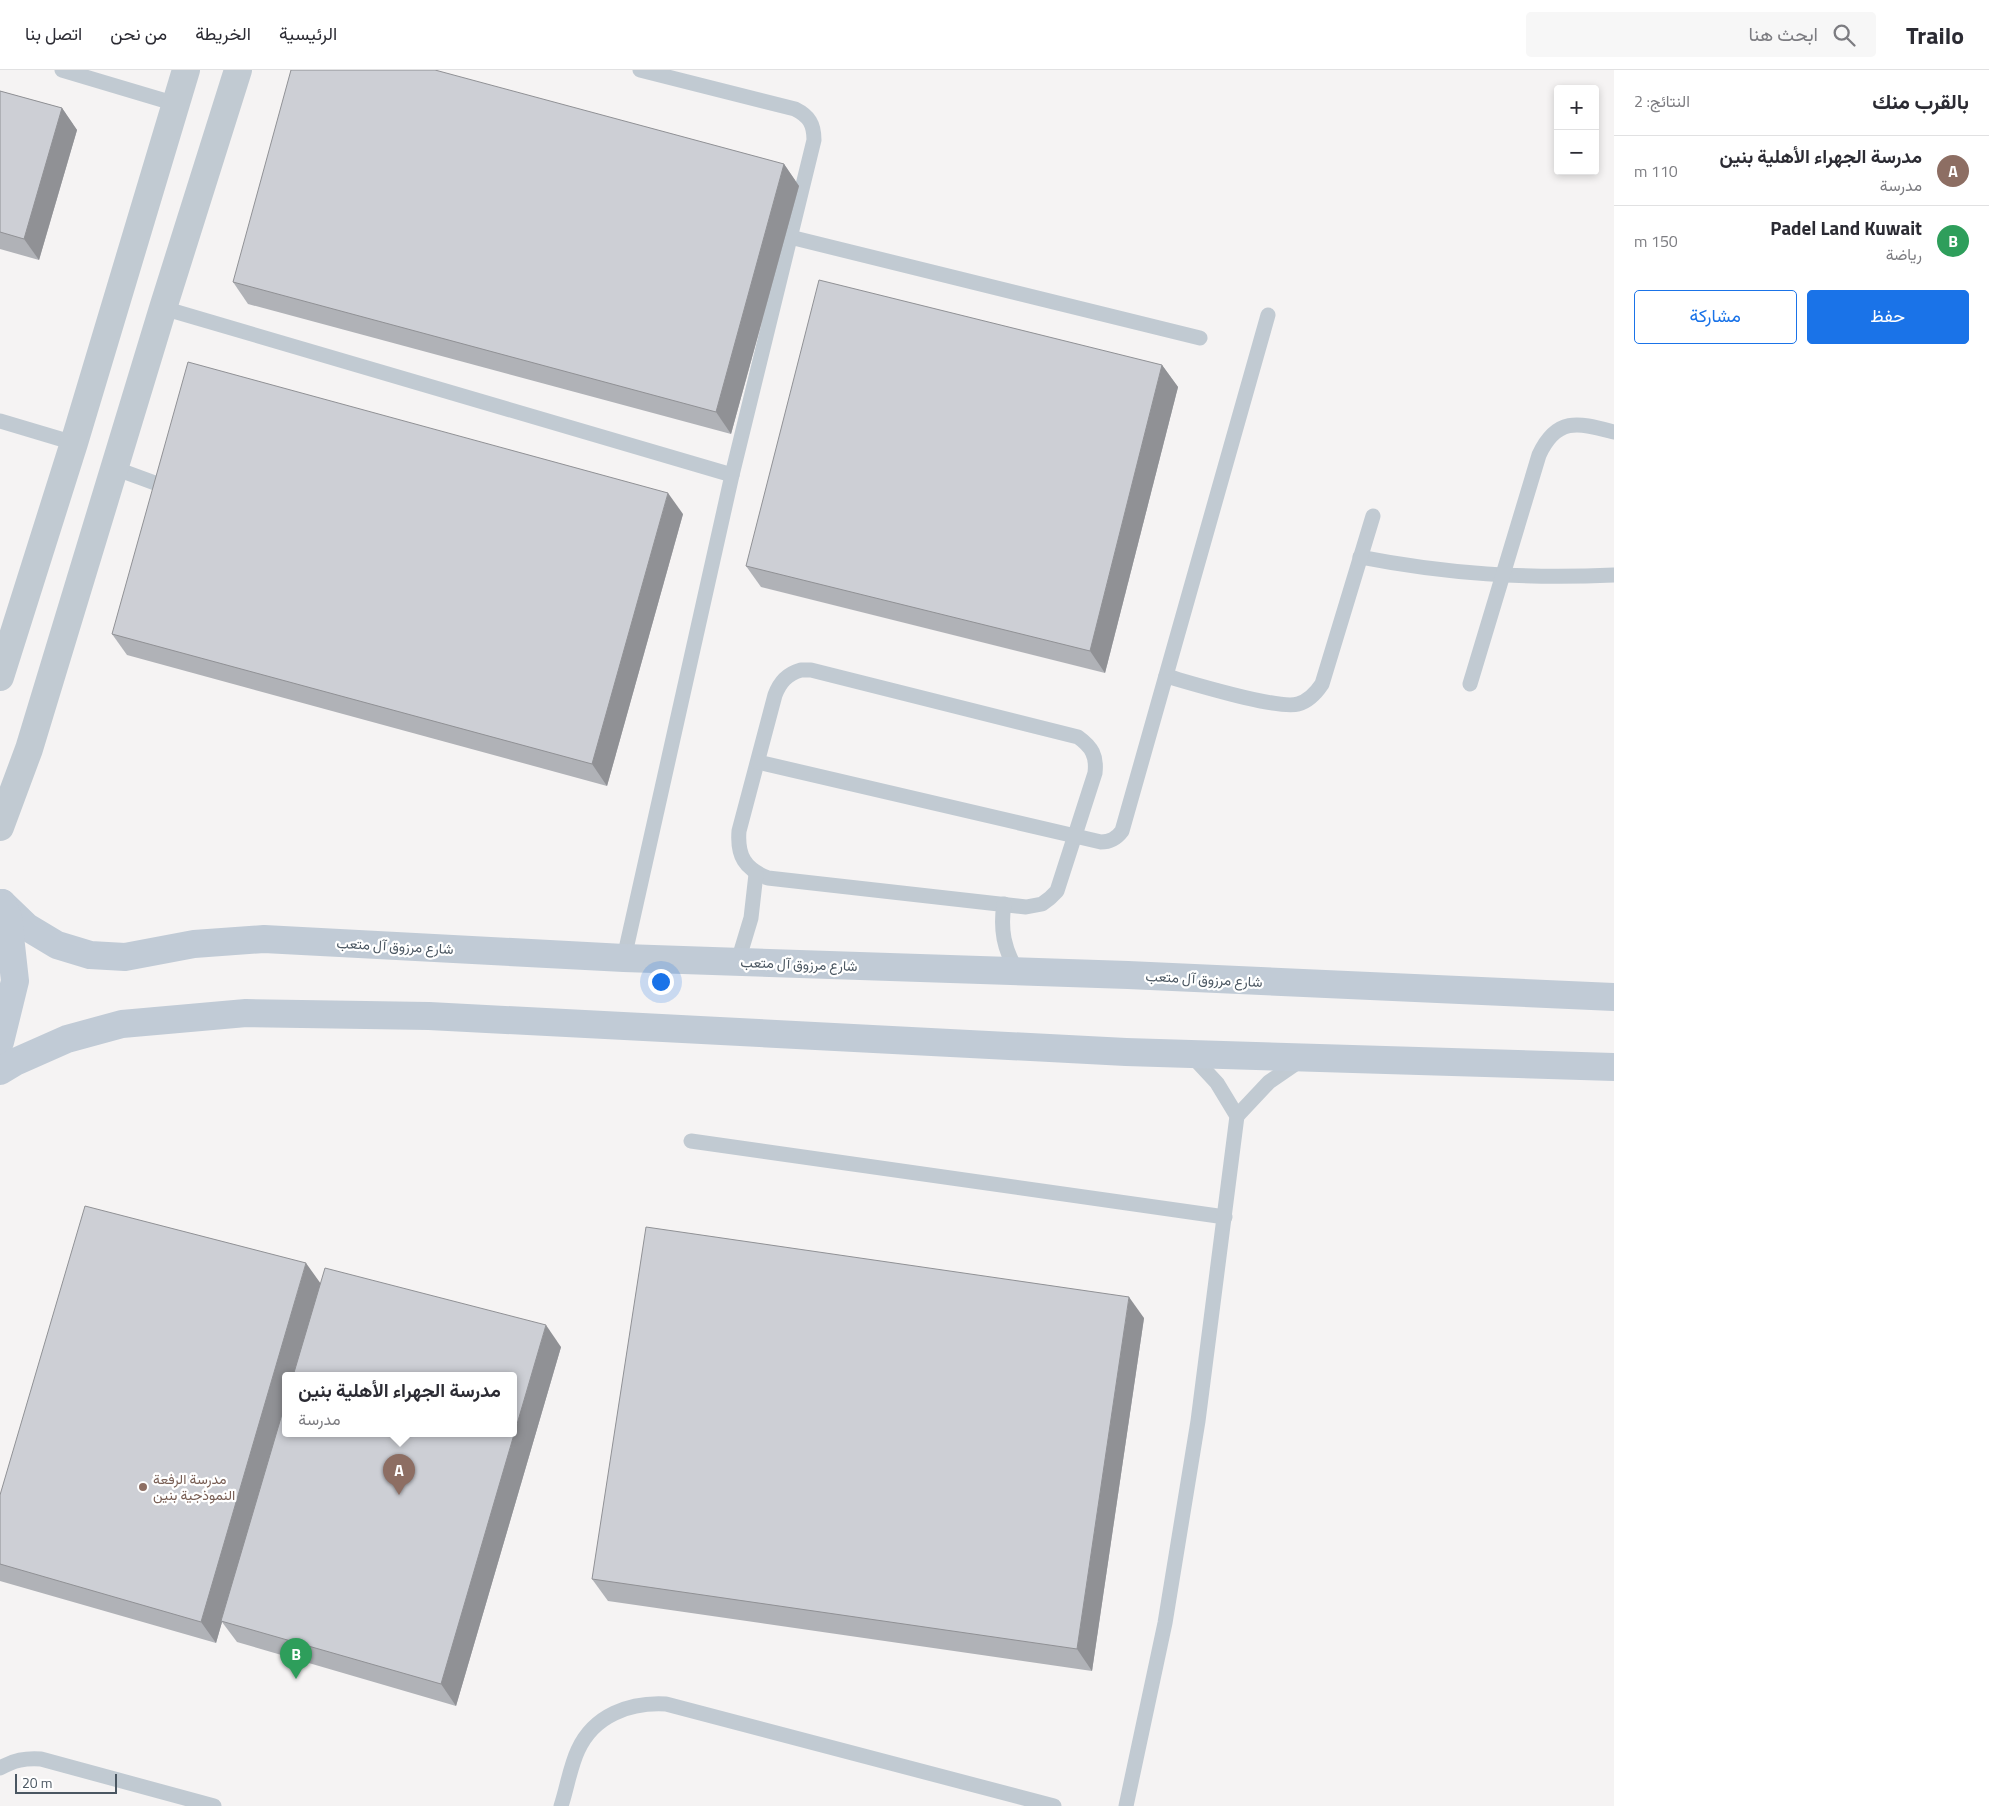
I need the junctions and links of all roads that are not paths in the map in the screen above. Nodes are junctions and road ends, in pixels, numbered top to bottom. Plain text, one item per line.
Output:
1 (62, 70) edge
2 (186, 70) edge
3 (238, 70) edge
4 (640, 70) edge
5 (176, 104) junction
6 (790, 237) junction
7 (163, 308) junction
8 (1268, 315) dead end
9 (1200, 338) dead end
10 (0, 421) edge
11 (1614, 432) edge
12 (74, 443) junction
13 (114, 468) junction
14 (732, 475) junction
15 (174, 490) edge
16 (1373, 516) dead end
17 (1360, 557) junction
18 (1503, 575) junction
19 (1614, 575) edge
20 (1166, 676) junction
21 (0, 677) edge
22 (1470, 684) dead end
23 (758, 762) junction
24 (0, 827) edge
25 (1075, 836) junction
26 (756, 874) junction
27 (1, 901) edge
28 (1004, 904) junction
29 (624, 958) junction
30 (738, 962) junction
31 (1017, 971) junction
32 (1614, 997) edge
33 (0, 1042) edge
34 (1191, 1055) junction
35 (1307, 1056) junction
36 (1614, 1067) edge
37 (0, 1071) edge
38 (1237, 1116) junction
39 (691, 1141) dead end
40 (1224, 1217) junction
41 (0, 1768) edge
42 (187, 1802) edge
43 (214, 1806) edge
44 (561, 1806) edge
45 (1054, 1806) edge
46 (1126, 1806) edge

1 - 5 lane
2 - 5 street
3 - 7 street
4 - 6 lane
5 - 12 street
6 - 9 lane
6 - 14 lane
7 - 13 street
7 - 14 lane
8 - 20 lane
10 - 12 lane
11 - 18 lane
12 - 21 street
13 - 15 lane
13 - 24 street
14 - 29 lane
16 - 17 lane
17 - 18 lane
17 - 20 lane
18 - 19 lane
18 - 22 lane
20 - 25 lane
23 - 25 lane
23 - 25 lane
23 - 26 lane
25 - 28 lane
26 - 28 lane
26 - 30 lane
27 - 29 main road, شارع مرزوق آل متعب
27 - 33 main road
28 - 31 lane
29 - 30 main road, شارع مرزوق آل متعب
30 - 31 main road, شارع مرزوق آل متعب
31 - 32 main road, شارع مرزوق آل متعب
34 - 35 main road
34 - 37 main road
34 - 38 lane
35 - 36 main road
35 - 38 lane
38 - 40 lane
39 - 40 lane
40 - 46 lane
41 - 42 lane
42 - 43 lane
44 - 45 lane

